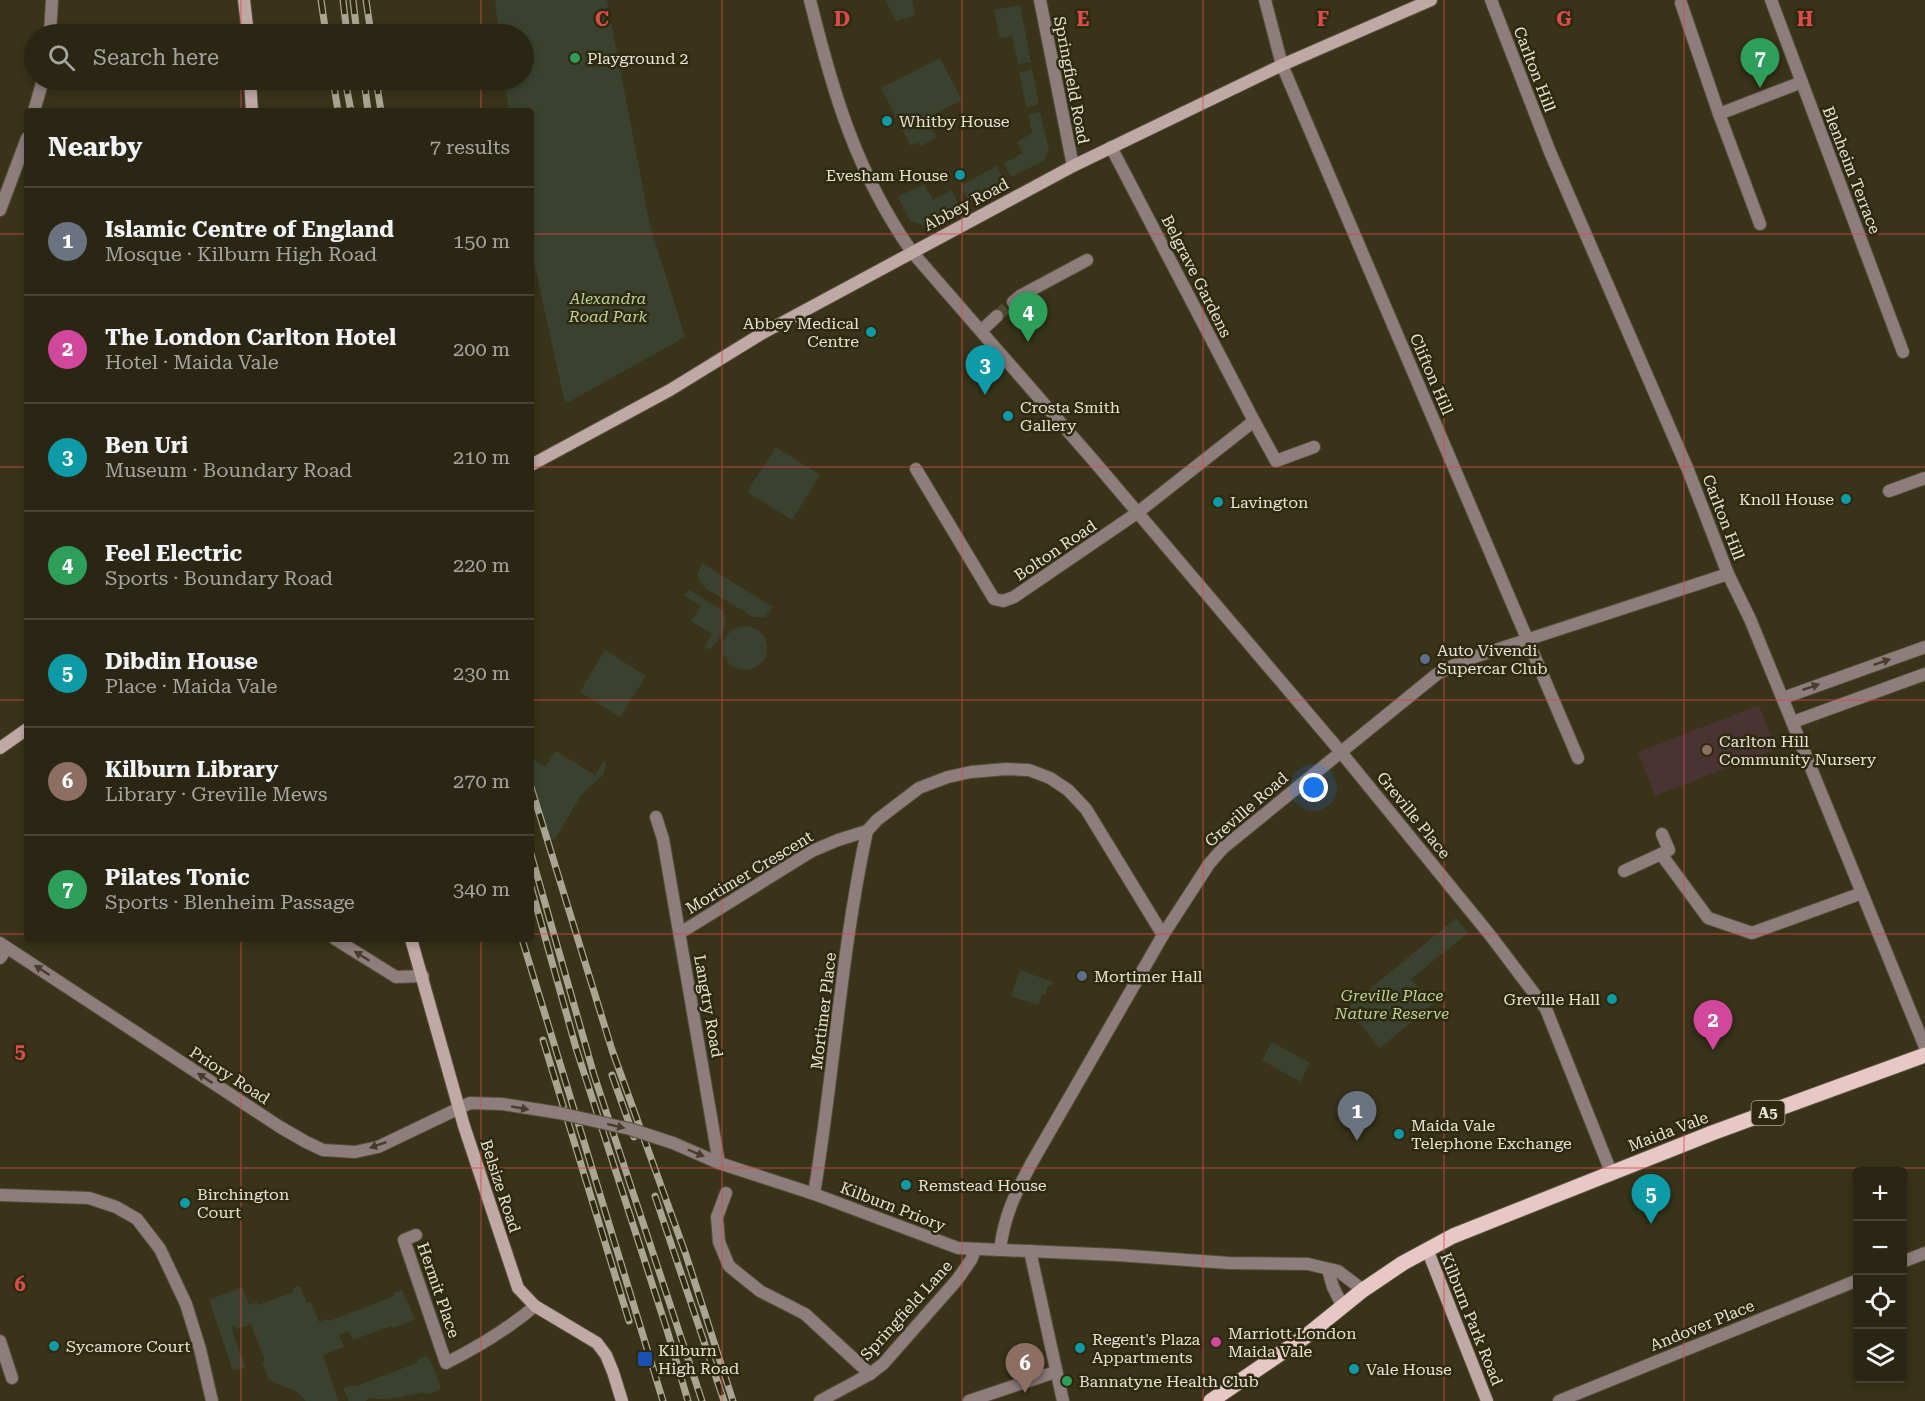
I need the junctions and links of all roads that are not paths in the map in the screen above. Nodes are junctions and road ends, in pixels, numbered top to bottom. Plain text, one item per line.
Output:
1 (52, 0) edge
2 (244, 0) edge
3 (810, 0) edge
4 (1040, 0) edge
5 (1265, 0) edge
6 (1431, 0) edge
7 (1491, 0) edge
8 (1771, 0) edge
9 (1681, 3) dead end
10 (51, 24) edge
11 (247, 24) edge
12 (1282, 65) junction
13 (1802, 82) junction
14 (40, 90) edge
15 (251, 90) edge
16 (35, 108) edge
17 (252, 108) edge
18 (1719, 114) junction
19 (24, 146) edge
20 (1111, 147) junction
21 (1073, 166) junction
22 (0, 210) edge
23 (1760, 224) dead end
24 (912, 252) junction
25 (1087, 260) dead end
26 (1013, 302) tunnel mouth
27 (998, 316) tunnel mouth
28 (981, 331) junction
29 (1903, 352) dead end
30 (1254, 420) junction
31 (1314, 447) dead end
32 (534, 463) edge
33 (916, 469) dead end
34 (1925, 478) edge
35 (1889, 491) dead end
36 (1137, 513) junction
37 (1728, 574) junction
38 (1527, 639) junction
39 (1925, 647) edge
40 (1925, 674) edge
41 (1783, 698) junction
42 (1793, 722) junction
43 (24, 735) edge
44 (0, 748) edge
45 (1340, 752) junction
46 (1578, 759) dead end
47 (656, 817) dead end
48 (867, 831) junction
49 (1662, 834) dead end
50 (1661, 854) junction
51 (1624, 871) dead end
52 (1862, 893) junction
53 (680, 933) junction
54 (1163, 935) junction
55 (340, 942) edge
56 (412, 942) edge
57 (2, 950) edge
58 (423, 976) junction
59 (1925, 1047) edge
60 (1925, 1055) edge
61 (459, 1109) junction
62 (719, 1163) junction
63 (1611, 1172) junction
64 (726, 1193) dead end
65 (814, 1194) junction
66 (0, 1195) edge
67 (417, 1235) dead end
68 (1427, 1249) junction
69 (975, 1250) junction
70 (1000, 1250) junction
71 (1030, 1251) junction
72 (1925, 1253) edge
73 (1907, 1260) edge
74 (1328, 1270) junction
75 (1853, 1282) edge
76 (1363, 1290) junction
77 (1342, 1305) junction
78 (535, 1306) junction
79 (0, 1341) edge
80 (1055, 1372) junction
81 (870, 1374) junction
82 (12, 1378) dead end
83 (212, 1401) edge
84 (622, 1401) edge
85 (820, 1401) edge
86 (969, 1401) edge
87 (1063, 1401) edge
88 (1211, 1401) edge
89 (1487, 1401) edge
90 (1559, 1401) edge

1 - 10 street
2 - 11 main road
3 - 24 street, Greville Place
4 - 21 street, Springfield Road
5 - 12 street, Clifton Hill
6 - 12 main road, Abbey Road
7 - 37 street, Carlton Hill
8 - 13 street, Blenheim Terrace
9 - 18 street
12 - 20 main road, Abbey Road
12 - 38 street, Clifton Hill
13 - 18 street
13 - 29 street, Blenheim Terrace
14 - 16 street
15 - 17 main road
18 - 23 street
19 - 22 street
20 - 21 main road, Abbey Road
20 - 30 street, Belgrave Gardens
21 - 24 main road, Abbey Road
24 - 28 street, Greville Place
24 - 32 main road, Abbey Road
25 - 26 street
27 - 28 street
28 - 36 street, Greville Place
30 - 31 street, Belgrave Gardens
30 - 36 street
33 - 36 street, Bolton Road
34 - 35 street
36 - 45 street, Greville Place
37 - 38 street, Greville Road
37 - 41 street, Carlton Hill
38 - 45 street, Greville Road
38 - 46 street, Clifton Hill
41 -> 39 street
40 - 42 street
41 - 42 street, Carlton Hill
42 - 52 street, Carlton Hill
43 - 44 main road
45 - 54 street, Greville Road
45 - 63 street, Greville Place
47 - 53 street, Langtry Road
48 - 53 street, Mortimer Crescent
48 - 54 street, Mortimer Crescent
48 - 65 street, Mortimer Place
49 - 50 street
50 - 51 street
50 - 52 street
52 - 59 street, Carlton Hill
53 - 62 street, Langtry Road
54 - 70 street, Greville Road
58 -> 55 street
56 - 58 main road, Belsize Road
61 -> 57 street, Priory Road
58 - 61 main road, Belsize Road
60 - 63 main road, Maida Vale / A5
61 -> 62 street, Kilburn Priory, bridge
61 - 78 main road, Belsize Road
62 - 65 street, Kilburn Priory
63 - 68 main road, Maida Vale / A5
64 - 81 street
65 - 69 street, Kilburn Priory
66 - 83 street
67 - 78 street, Hermit Place
68 - 76 main road, A5
68 - 89 main road, Kilburn Park Road
69 - 70 street, Kilburn Priory
69 - 81 street, Springfield Lane
70 - 71 street, Kilburn Priory
71 - 74 street, Kilburn Priory
71 - 80 street
72 - 73 street
74 - 76 street, Kilburn Priory
74 - 77 street
75 - 90 street, Andover Place
76 - 77 main road, A5
77 - 88 main road, A5
78 - 84 main road, Belsize Road
79 - 82 street
80 - 86 street
80 - 87 street
81 - 85 street, Springfield Lane

